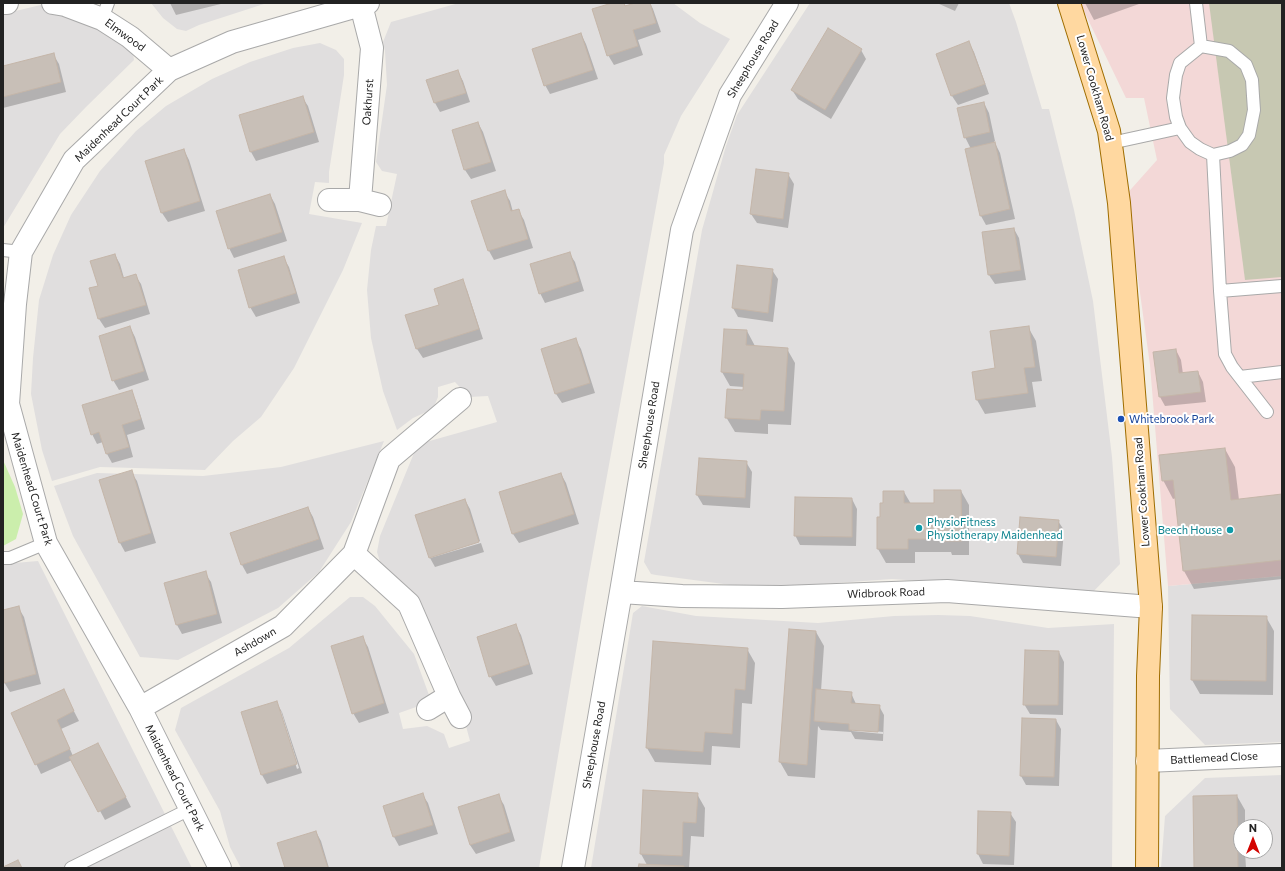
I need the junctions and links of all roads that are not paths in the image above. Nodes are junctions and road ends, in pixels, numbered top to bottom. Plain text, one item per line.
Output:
1 (3, 3) edge
2 (7, 3) edge
3 (53, 3) edge
4 (787, 3) edge
5 (1069, 3) edge
6 (1196, 3) edge
7 (365, 4) edge
8 (105, 11) edge
9 (1201, 46) junction
10 (169, 70) junction
11 (1180, 128) junction
12 (1111, 143) junction
13 (1213, 155) junction
14 (329, 200) dead end
15 (12, 251) edge
16 (1282, 286) edge
17 (1220, 291) junction
18 (1282, 372) edge
19 (1240, 377) junction
20 (460, 399) dead end
21 (5, 405) edge
22 (1267, 412) dead end
23 (46, 542) junction
24 (354, 554) junction
25 (3, 558) edge
26 (622, 592) junction
27 (1151, 607) junction
28 (449, 696) junction
29 (140, 708) junction
30 (428, 709) dead end
31 (460, 717) dead end
32 (1282, 755) edge
33 (1147, 761) junction
34 (190, 809) junction
35 (71, 868) edge
36 (220, 868) edge
37 (572, 868) edge
38 (1147, 868) edge

1 - 2 street
3 - 8 street, Elmwood
4 - 26 street, Sheephouse Road
5 - 12 main road, Lower Cookham Road
6 - 9 lane
7 - 10 street, Maidenhead Court Park
7 - 14 street, Oakhurst
8 - 10 street, Elmwood
9 - 11 lane
9 - 13 lane
10 - 15 street, Maidenhead Court Park
11 - 12 lane
11 - 13 lane
12 - 27 main road, Lower Cookham Road
13 - 17 lane
15 - 21 street, Maidenhead Court Park
16 - 17 lane
17 - 19 lane
18 - 19 lane
19 - 22 lane
20 - 24 street, Ashdown
21 - 23 street, Maidenhead Court Park
23 - 25 lane
23 - 29 street, Maidenhead Court Park
24 - 28 street
24 - 29 street, Ashdown
26 - 27 street, Widbrook Road
26 - 37 street, Sheephouse Road
27 - 33 main road, Lower Cookham Road
28 - 30 street
28 - 31 street
29 - 34 street, Maidenhead Court Park
32 - 33 street, Battlemead Close
33 - 38 main road, Lower Cookham Road
34 - 35 lane
34 - 36 street, Maidenhead Court Park

